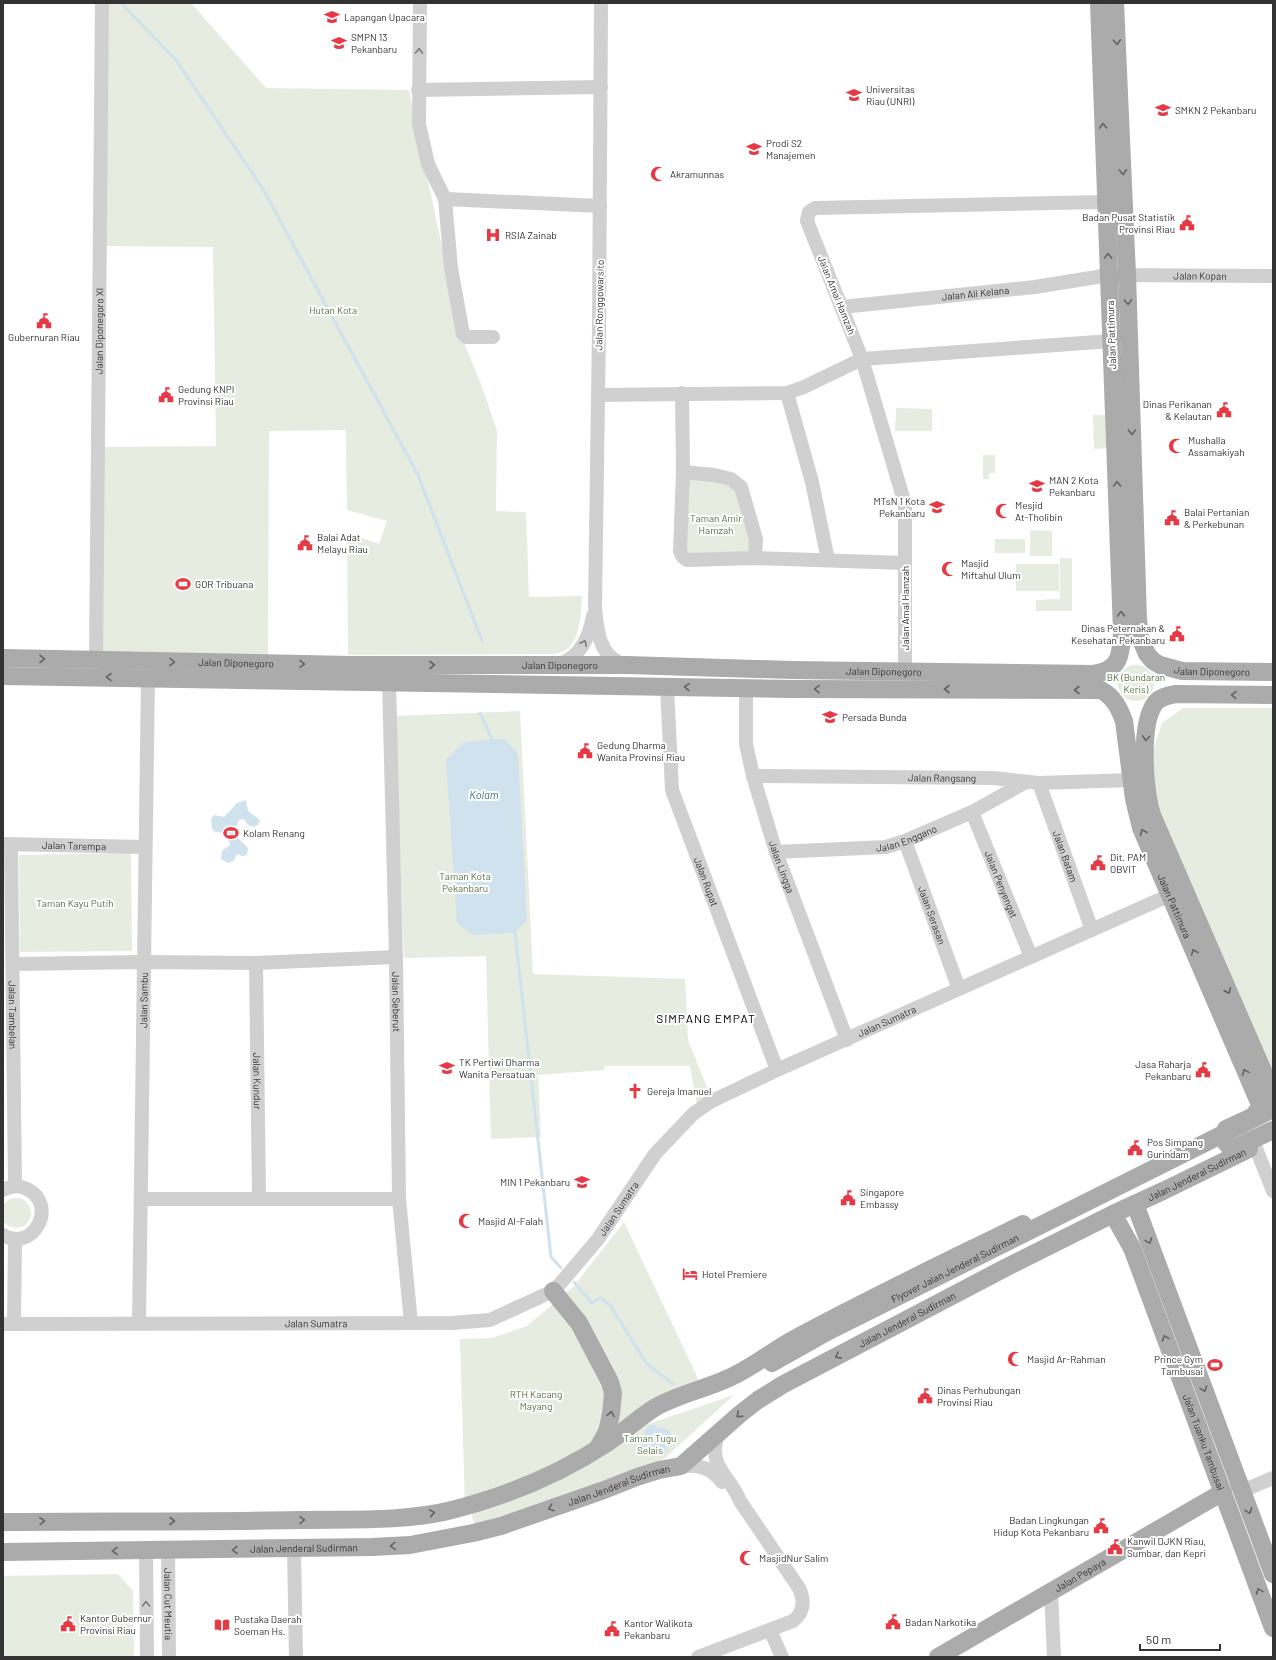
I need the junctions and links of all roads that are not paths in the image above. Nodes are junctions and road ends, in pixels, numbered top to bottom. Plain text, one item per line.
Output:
1 (420, 3) edge
2 (601, 3) edge
3 (1099, 3) edge
4 (1115, 3) edge
5 (102, 9) edge
6 (601, 87) junction
7 (418, 90) junction
8 (445, 199) junction
9 (1106, 202) junction
10 (600, 206) junction
11 (1109, 275) junction
12 (1127, 275) junction
13 (1273, 276) edge
14 (842, 307) junction
15 (493, 337) dead end
16 (1111, 341) junction
17 (862, 359) junction
18 (682, 393) junction
19 (787, 393) junction
20 (598, 395) junction
21 (683, 472) junction
22 (755, 558) junction
23 (828, 560) junction
24 (905, 563) junction
25 (595, 607) junction
26 (3, 658) edge
27 (96, 659) junction
28 (1153, 661) junction
29 (556, 665) junction
30 (627, 665) junction
31 (1114, 666) junction
32 (791, 670) junction
33 (230, 671) junction
34 (905, 671) junction
35 (1273, 672) edge
36 (3, 676) edge
37 (148, 678) junction
38 (389, 681) junction
39 (667, 687) junction
40 (746, 688) junction
41 (791, 689) junction
42 (1273, 695) edge
43 (1113, 699) junction
44 (1157, 701) junction
45 (753, 776) junction
46 (1131, 780) junction
47 (1033, 783) junction
48 (972, 812) junction
49 (904, 841) junction
50 (7, 844) edge
51 (144, 847) junction
52 (776, 852) junction
53 (1177, 892) junction
54 (1092, 930) junction
55 (396, 957) junction
56 (1031, 957) junction
57 (143, 962) junction
58 (256, 962) junction
59 (14, 964) junction
60 (959, 989) junction
61 (847, 1040) junction
62 (777, 1070) junction
63 (1273, 1094) edge
64 (1269, 1106) edge
65 (1273, 1122) edge
66 (1273, 1130) edge
67 (1273, 1138) edge
68 (1255, 1146) junction
69 (9, 1188) edge
70 (1111, 1188) junction
71 (1273, 1191) edge
72 (142, 1199) junction
73 (259, 1199) junction
74 (399, 1199) junction
75 (1135, 1204) junction
76 (1113, 1214) junction
77 (9, 1237) edge
78 (958, 1255) junction
79 (971, 1285) junction
80 (553, 1291) junction
81 (139, 1323) junction
82 (411, 1323) junction
83 (8, 1324) edge
84 (729, 1398) junction
85 (635, 1421) junction
86 (718, 1433) junction
87 (596, 1450) junction
88 (681, 1466) junction
89 (659, 1470) junction
90 (1273, 1478) edge
91 (1242, 1491) junction
92 (1223, 1492) junction
93 (740, 1501) junction
94 (3, 1522) edge
95 (294, 1549) junction
96 (168, 1550) junction
97 (146, 1551) junction
98 (3, 1552) edge
99 (1273, 1574) edge
100 (1051, 1591) junction
101 (1273, 1628) edge
102 (770, 1630) junction
103 (945, 1655) edge
104 (147, 1657) edge
105 (169, 1657) edge
106 (296, 1657) edge
107 (698, 1657) edge
108 (782, 1657) edge
109 (1054, 1657) edge

7 -> 1 street
2 - 6 street, Jalan Ronggowarsito
9 -> 3 main road, Jalan Pattimura
4 -> 12 main road, Jalan Pattimura
5 - 27 street, Jalan Diponegoro XI
6 - 7 street
6 - 10 street, Jalan Ronggowarsito
7 - 8 street
8 - 10 street
8 - 15 street
11 -> 9 main road, Jalan Pattimura
9 - 14 street, Jalan Amal Hamzah
10 - 20 street, Jalan Ronggowarsito
11 - 12 street, Jalan Kopan
11 - 14 street, Jalan Ali Kelana
11 - 16 main road, Jalan Pattimura
12 - 13 street, Jalan Kopan
12 -> 28 main road, Jalan Pattimura
14 - 17 street, Jalan Amal Hamzah
16 - 17 street
31 -> 16 main road, Jalan Pattimura
17 - 19 street
17 - 24 street, Jalan Amal Hamzah
18 - 19 street
18 - 20 street
18 - 21 street
19 - 23 street
20 - 25 street, Jalan Ronggowarsito
21 - 22 street
21 - 22 street
22 - 23 street
23 - 24 street
24 - 34 street, Jalan Amal Hamzah
29 -> 25 street, Jalan Ronggowarsito
25 - 30 street, Jalan Ronggowarsito
26 -> 27 main road, Jalan Diponegoro
27 -> 33 main road, Jalan Diponegoro
28 - 31 main road
28 - 35 main road, Jalan Diponegoro
28 - 44 main road
29 - 30 main road, Jalan Diponegoro
33 -> 29 main road, Jalan Diponegoro
30 - 32 main road, Jalan Diponegoro
31 - 34 main road, Jalan Diponegoro
31 - 43 main road
32 - 34 main road, Jalan Diponegoro
32 - 41 main road
33 - 37 main road, Jalan Diponegoro
33 - 38 main road, Jalan Diponegoro
37 -> 36 main road, Jalan Diponegoro
37 - 51 street, Jalan Sambu
38 - 39 main road, Jalan Diponegoro
38 - 55 street, Jalan Seberut
40 -> 39 main road, Jalan Diponegoro
39 - 62 street, Jalan Rupat
40 - 41 main road, Jalan Diponegoro
40 - 45 street, Jalan Lingga
43 -> 41 main road, Jalan Diponegoro
42 -> 44 main road
43 - 44 main road
43 - 46 main road, Jalan Pattimura
44 -> 53 main road, Jalan Pattimura
45 - 47 street, Jalan Rangsang
45 - 52 street, Jalan Lingga
46 - 47 street, Jalan Rangsang
53 -> 46 main road, Jalan Pattimura
47 - 48 street, Jalan Enggano
47 - 54 street, Jalan Batam
48 - 49 street, Jalan Enggano
48 - 56 street, Jalan Penyengat
49 - 52 street, Jalan Enggano
49 - 60 street, Jalan Serasan
50 - 51 street, Jalan Tarempa
50 - 59 street, Jalan Tambelan
51 - 57 street, Jalan Sambu
52 - 61 street, Jalan Lingga
53 - 54 street, Jalan Sumatra
53 -> 63 main road, Jalan Pattimura
64 -> 53 main road, Jalan Pattimura
54 - 56 street, Jalan Sumatra
55 - 58 street
55 - 74 street, Jalan Seberut
56 - 60 street, Jalan Sumatra
57 - 58 street
57 - 59 street
57 - 72 street, Jalan Sambu
58 - 73 street, Jalan Kundur
59 - 69 street, Jalan Tambelan
60 - 61 street, Jalan Sumatra
61 - 62 street, Jalan Sumatra
62 - 80 street, Jalan Sumatra
64 - 66 main road
64 - 70 main road
64 - 84 main road, Flyover Jalan Jenderal Sudirman, bridge
65 - 84 main road, Flyover Jalan Jenderal Sudirman
67 - 68 main road, Jalan Jenderal Sudirman
68 - 71 street
68 - 75 main road, Jalan Jenderal Sudirman
69 - 77 street, Jalan Tambelan
70 - 75 main road
70 - 76 main road
70 - 78 main road
72 - 73 street
72 - 81 street, Jalan Sambu
73 - 74 street
74 - 82 street, Jalan Seberut
75 - 76 main road, Jalan Jenderal Sudirman
75 -> 91 main road, Jalan Tuanku Tambusai
76 - 79 main road, Jalan Jenderal Sudirman
92 -> 76 main road, Jalan Tuanku Tambusai
77 - 83 street, Jalan Tambelan
78 - 79 main road
78 - 85 main road
79 -> 86 main road, Jalan Jenderal Sudirman
80 - 82 street, Jalan Sumatra
87 -> 80 main road
81 - 82 street, Jalan Sumatra
81 - 83 street, Jalan Sumatra
84 - 85 main road, Flyover Jalan Jenderal Sudirman
84 - 89 main road, Flyover Jalan Jenderal Sudirman
85 - 87 main road
86 - 88 main road, Jalan Jenderal Sudirman
86 - 93 street
94 -> 87 main road
88 - 89 main road, Jalan Jenderal Sudirman
88 - 93 street
89 -> 95 main road, Jalan Jenderal Sudirman
90 - 91 street
91 -> 99 main road, Jalan Tuanku Tambusai
92 - 100 main road, Jalan Pepaya
101 -> 92 main road, Jalan Tuanku Tambusai
93 - 102 street
95 -> 96 main road, Jalan Jenderal Sudirman
95 - 106 street
96 - 97 main road, Jalan Jenderal Sudirman
96 - 105 street, Jalan Cut Meutia
97 -> 98 main road, Jalan Jenderal Sudirman
104 -> 97 street
100 - 103 main road, Jalan Pepaya
100 - 109 street
102 - 107 street
102 - 108 street

